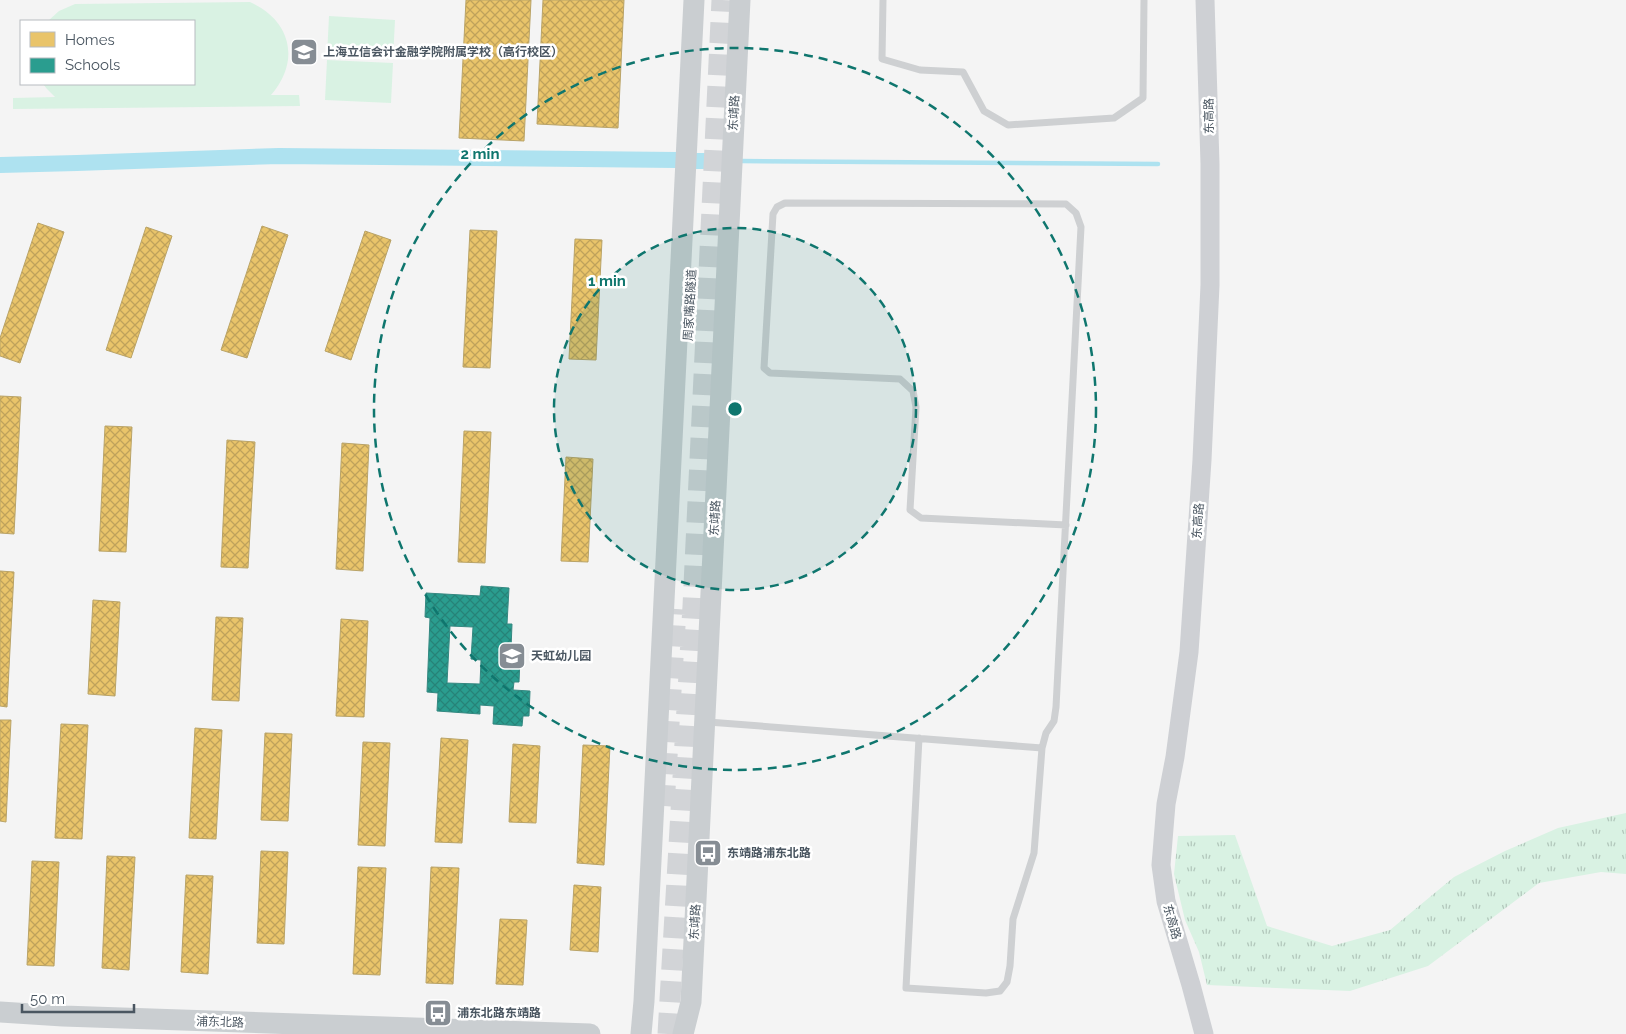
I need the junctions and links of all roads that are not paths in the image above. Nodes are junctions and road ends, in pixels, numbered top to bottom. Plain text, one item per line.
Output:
1 (694, 0) edge
2 (702, 0) edge
3 (740, 0) edge
4 (883, 0) edge
5 (1144, 0) edge
6 (1205, 0) edge
7 (1066, 525) junction
8 (676, 609) tunnel mouth
9 (705, 722) junction
10 (919, 738) junction
11 (1042, 748) junction
12 (0, 1012) edge
13 (590, 1034) edge
14 (641, 1034) edge
15 (682, 1034) edge
16 (1204, 1034) edge

1 - 14 main road
2 - 8 main road, 周家嘴路隧道
3 - 9 main road, 东靖路
4 - 5 lane
6 - 16 street, 东高路
7 - 7 lane
7 - 11 lane
9 - 10 lane
9 - 15 main road, 东靖路
10 - 11 lane
10 - 11 lane
12 - 13 main road, 浦东北路

